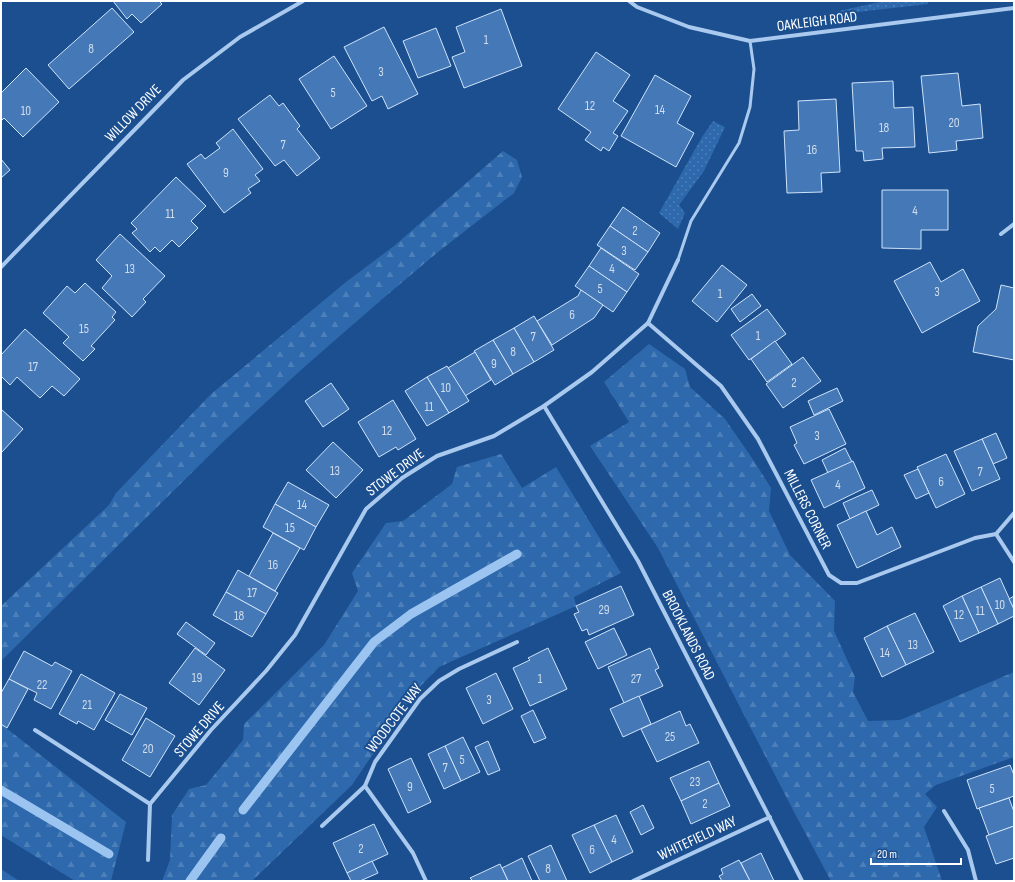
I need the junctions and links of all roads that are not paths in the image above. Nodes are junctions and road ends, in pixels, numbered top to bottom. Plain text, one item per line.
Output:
1 (303, 1) edge
2 (629, 1) edge
3 (1014, 8) edge
4 (750, 41) junction
5 (1014, 224) edge
6 (1001, 234) dead end
7 (678, 260) joint
8 (1, 266) edge
9 (648, 323) junction
10 (544, 406) junction
11 (1014, 514) edge
12 (996, 534) junction
13 (1014, 562) edge
14 (517, 642) dead end
15 (35, 730) dead end
16 (365, 786) junction
17 (150, 804) junction
18 (944, 811) dead end
19 (770, 817) junction
20 (322, 826) dead end
21 (148, 860) dead end
22 (426, 881) edge
23 (633, 881) edge
24 (802, 881) edge
25 (976, 881) edge

1 - 8 street, WILLOW DRIVE
2 - 4 street, OAKLEIGH ROAD
3 - 4 street, OAKLEIGH ROAD
4 - 7 lane
5 - 6 street
7 - 9 street, STOWE DRIVE
9 - 10 street, STOWE DRIVE
9 - 12 street, MILLERS CORNER
10 - 17 street, STOWE DRIVE
10 - 19 street, BROOKLANDS ROAD
11 - 12 street
12 - 13 street
14 - 16 street, WOODCOTE WAY
15 - 17 street
16 - 20 street, WOODCOTE WAY
16 - 22 street
17 - 21 street
18 - 25 street
19 - 23 street, WHITEFIELD WAY
19 - 24 street, BROOKLANDS ROAD

